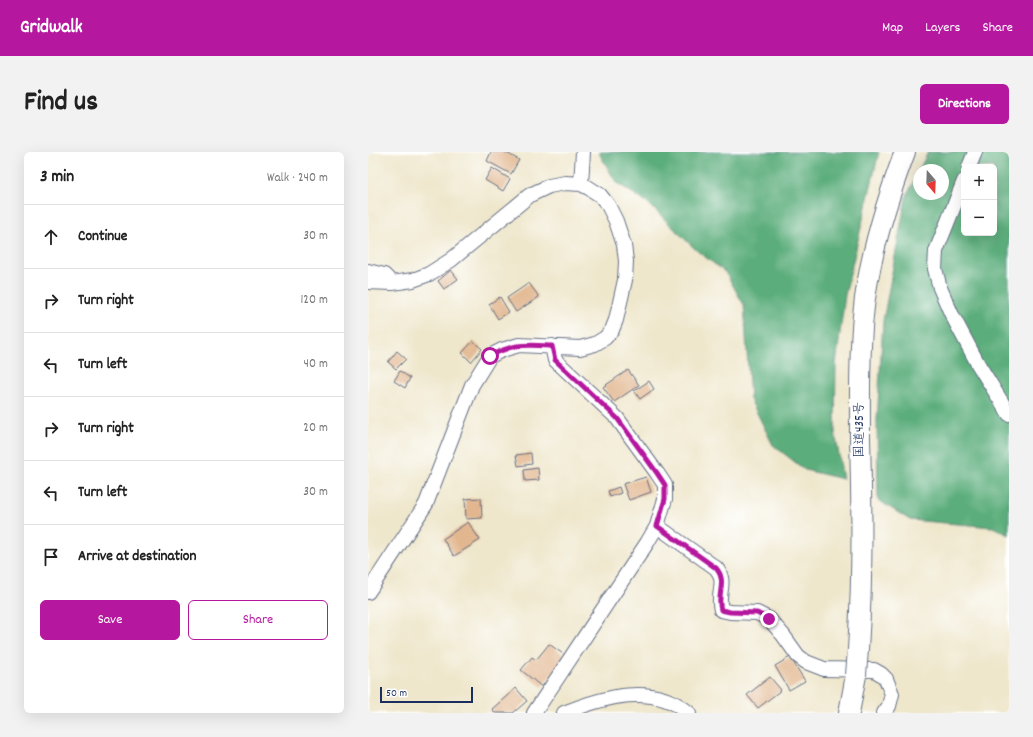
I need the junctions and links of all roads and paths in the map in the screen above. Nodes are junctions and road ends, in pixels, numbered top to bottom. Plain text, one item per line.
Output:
1 (583, 152) edge
2 (905, 152) edge
3 (976, 152) edge
4 (971, 164) edge
5 (581, 184) junction
6 (961, 188) edge
7 (368, 271) edge
8 (368, 282) edge
9 (392, 283) junction
10 (552, 346) junction
11 (1009, 414) edge
12 (657, 526) junction
13 (368, 592) edge
14 (534, 713) edge
15 (564, 713) edge
16 (689, 713) edge
17 (849, 713) edge
18 (884, 713) edge

1 - 5 street
2 - 17 highway, 国道435号, bridge
3 - 4 street
5 - 9 street
5 - 10 street
6 - 11 street
7 - 9 street
8 - 9 street
10 - 12 street
10 - 13 street
12 - 14 street
12 - 18 street
15 - 16 street

